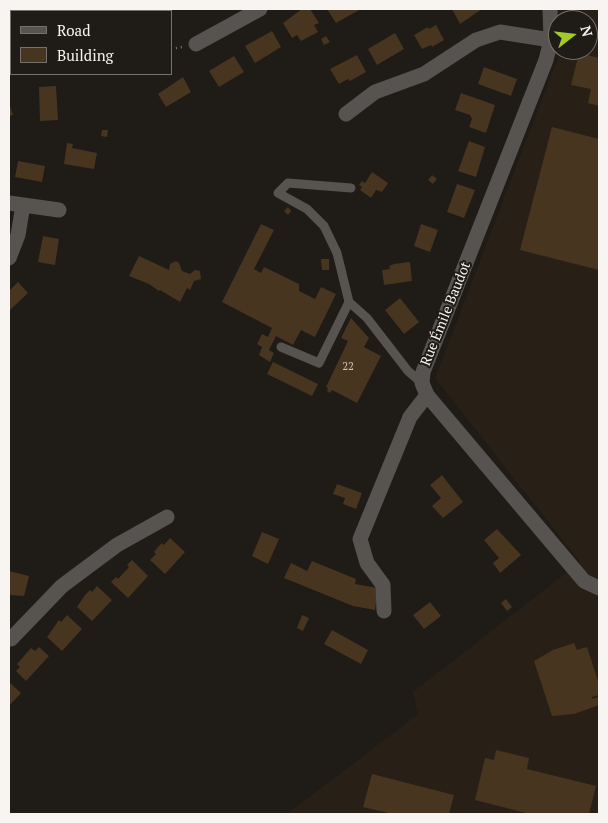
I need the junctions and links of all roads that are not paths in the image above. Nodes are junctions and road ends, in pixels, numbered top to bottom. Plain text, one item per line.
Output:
1 (260, 9) edge
2 (9, 15) edge
3 (10, 36) edge
4 (548, 40) edge
5 (196, 44) dead end
6 (548, 52) edge
7 (346, 114) dead end
8 (351, 188) dead end
9 (16, 204) edge
10 (59, 210) dead end
11 (9, 258) edge
12 (349, 302) junction
13 (281, 347) dead end
14 (424, 389) junction
15 (167, 517) dead end
16 (599, 588) edge
17 (384, 611) dead end
18 (10, 639) edge

1 - 5 street
2 - 3 street
4 - 7 street
6 - 14 street, Rue Émile Baudot
8 - 12 lane
9 - 10 street
9 - 11 street
12 - 13 lane
12 - 14 lane
14 - 16 street
14 - 17 street, Rue Émile Baudot
15 - 18 street

